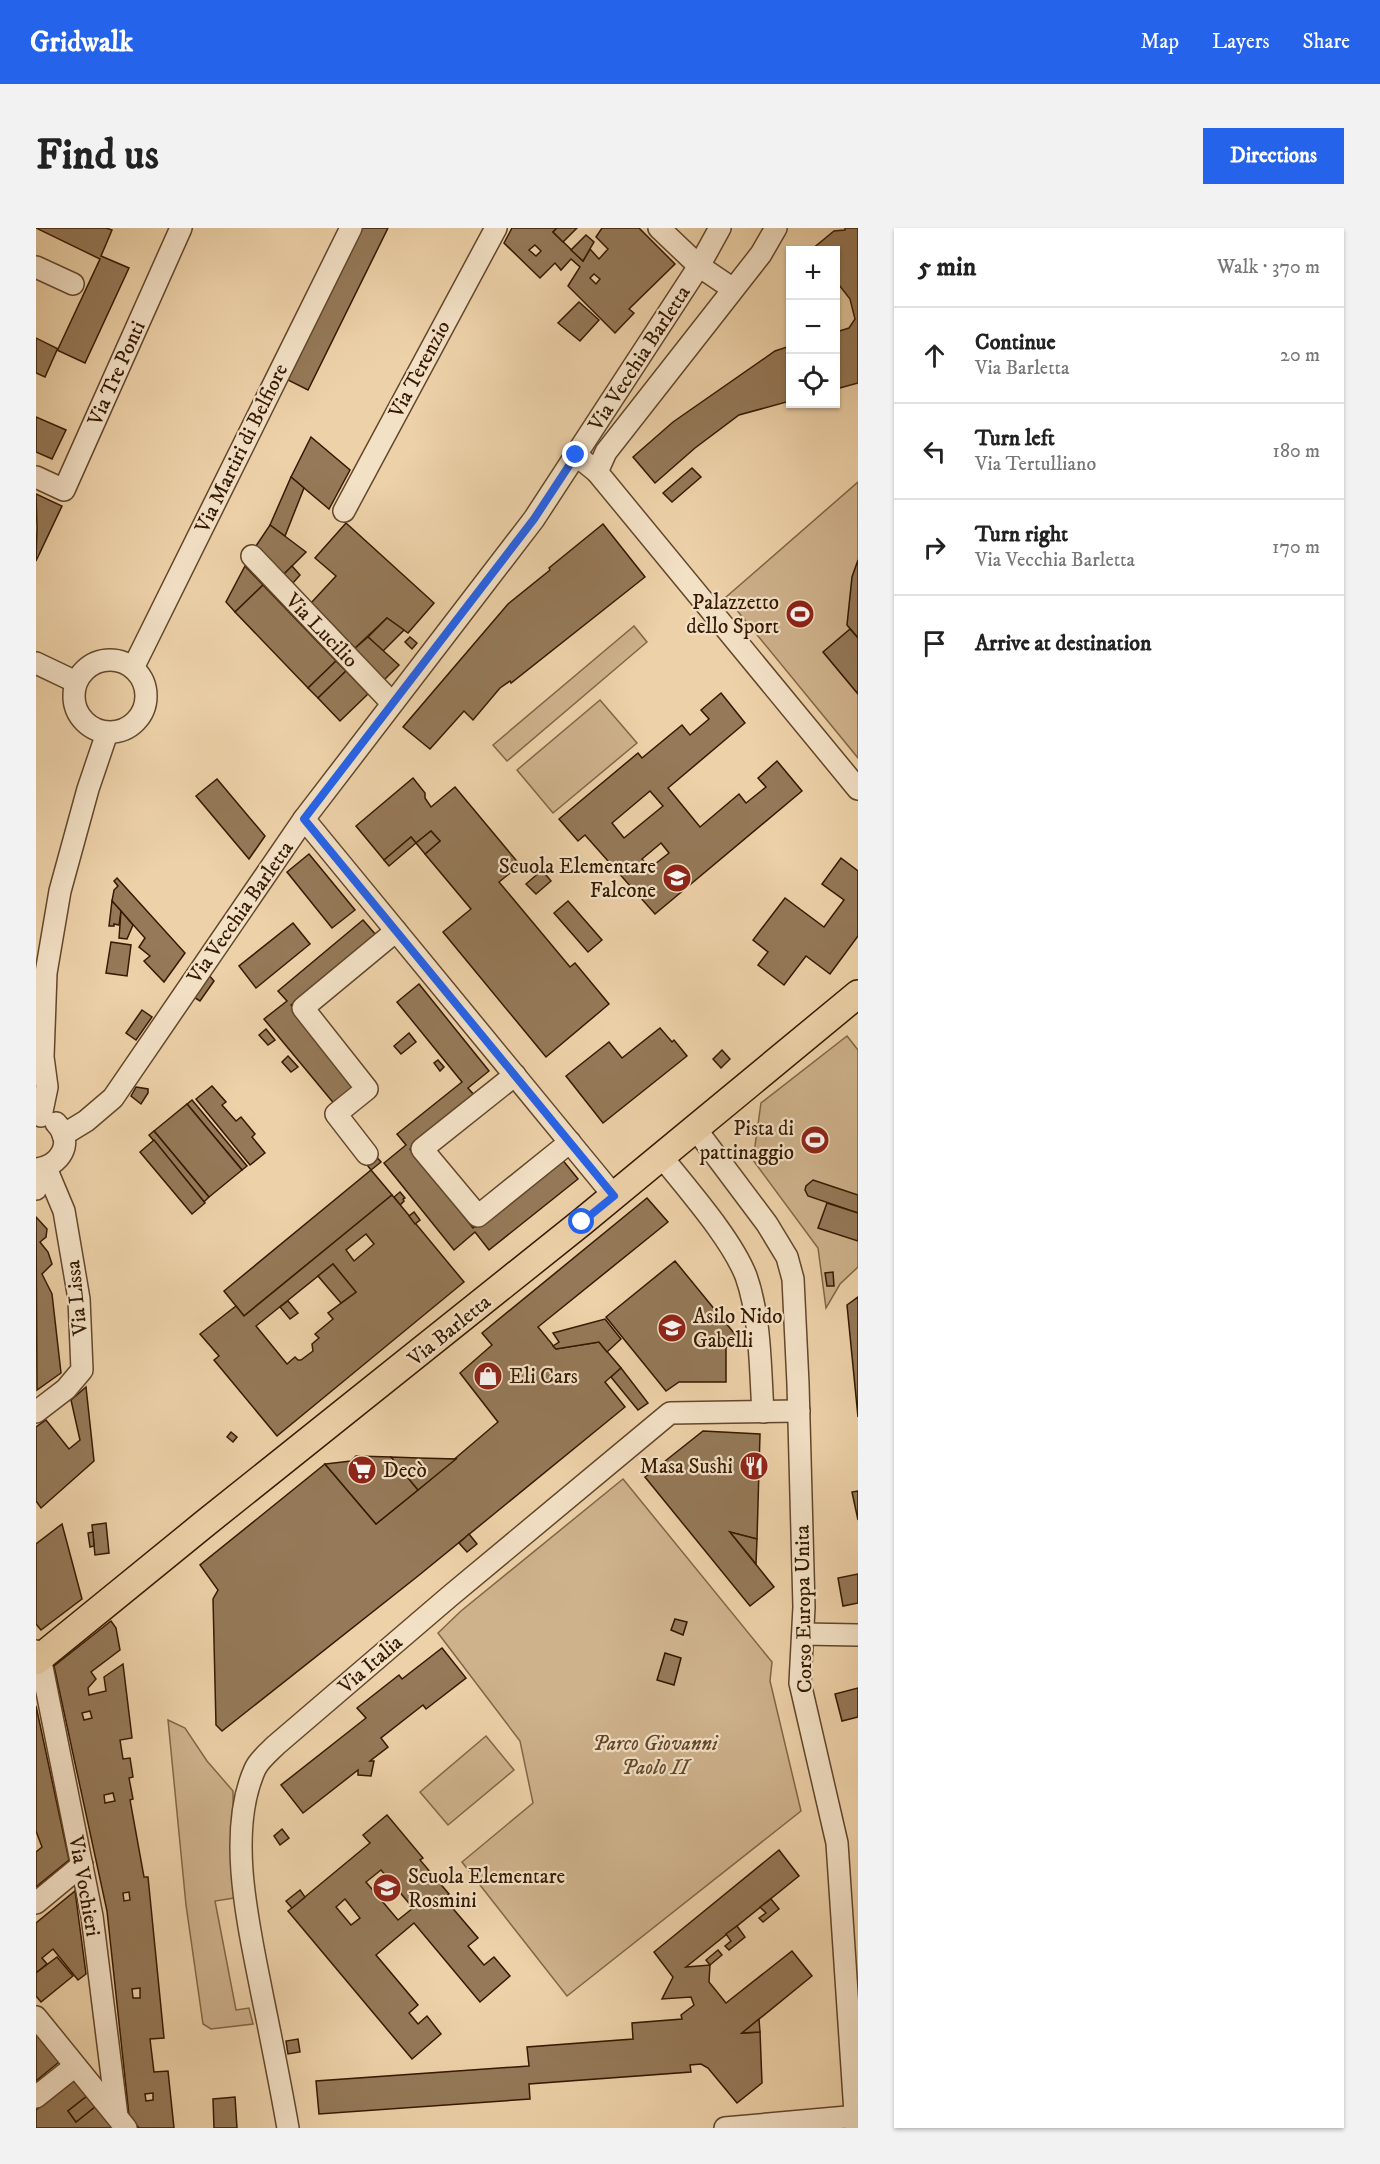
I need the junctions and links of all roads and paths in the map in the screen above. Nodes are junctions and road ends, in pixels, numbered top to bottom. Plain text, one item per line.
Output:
1 (181, 228) edge
2 (351, 228) edge
3 (496, 228) edge
4 (659, 228) edge
5 (720, 228) edge
6 (776, 228) edge
7 (699, 266) junction
8 (36, 267) edge
9 (73, 284) dead end
10 (733, 289) junction
11 (576, 455) junction
12 (597, 472) junction
13 (36, 477) edge
14 (344, 511) dead end
15 (252, 556) dead end
16 (36, 663) edge
17 (133, 669) junction
18 (76, 682) junction
19 (392, 703) junction
20 (107, 733) junction
21 (858, 789) edge
22 (304, 819) junction
23 (396, 931) junction
24 (854, 1004) edge
25 (515, 1075) junction
26 (39, 1117) edge
27 (695, 1128) junction
28 (63, 1135) junction
29 (570, 1142) junction
30 (367, 1154) dead end
31 (662, 1157) junction
32 (38, 1178) edge
33 (614, 1196) junction
34 (799, 1411) junction
35 (36, 1412) edge
36 (763, 1412) junction
37 (803, 1634) junction
38 (858, 1635) edge
39 (38, 1656) edge
40 (82, 1865) junction
41 (36, 1903) edge
42 (36, 2017) edge
43 (75, 2066) junction
44 (36, 2097) edge
45 (856, 2120) edge
46 (121, 2122) edge
47 (288, 2128) edge
48 (725, 2128) edge

1 - 13 street, Via Tre Ponti
2 - 17 street, Via Martiri di Belfiore
3 - 14 street, Via Terenzio
4 - 7 street
5 - 7 street, Via Vecchia Barletta
6 - 10 street
7 - 10 street
7 - 11 street, Via Vecchia Barletta
8 - 9 street
10 - 12 street
11 - 12 street
11 - 19 street, Via Vecchia Barletta
12 - 21 street
15 - 19 street, Via Lucilio
16 - 18 street
17 - 18 street
17 - 20 street
18 - 20 street
19 - 22 street, Via Vecchia Barletta
20 - 26 street
22 - 23 street
22 - 28 street, Via Vecchia Barletta
23 - 25 street
23 - 30 street
24 - 27 main road, Via Barletta
25 - 29 street
25 - 29 street
26 - 28 street
27 - 31 main road, Via Barletta
27 - 34 street, Corso Europa Unita
28 - 32 street
29 - 33 street
31 - 33 main road, Via Barletta
31 - 36 street
32 - 35 street, Via Lissa
33 - 39 main road, Via Barletta
34 - 36 street, Via Italia
34 - 37 street, Corso Europa Unita
36 - 47 street, Via Italia
37 - 38 street
37 - 45 street, Corso Europa Unita
39 - 40 street, Via Vochieri
40 - 41 street
40 - 46 street, Via Vochieri
42 - 43 street
43 - 44 street
43 - 46 street
45 - 48 street

